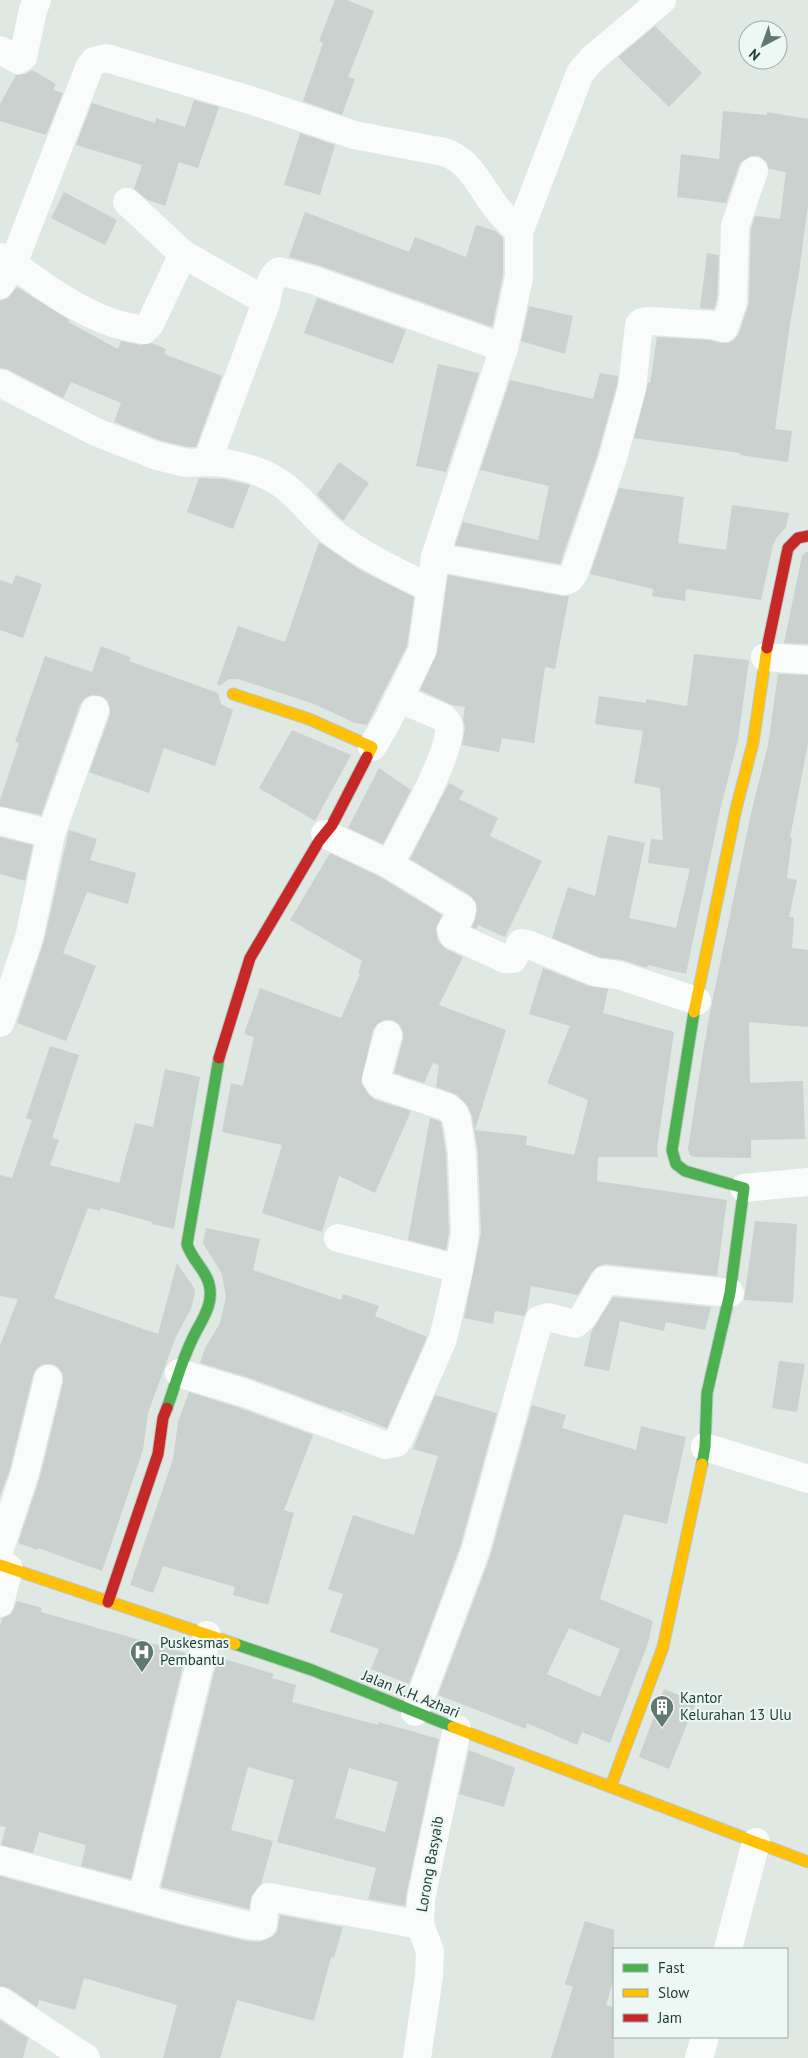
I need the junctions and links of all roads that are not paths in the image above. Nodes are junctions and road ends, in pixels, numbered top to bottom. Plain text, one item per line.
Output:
1 (37, 0) edge
2 (662, 0) edge
3 (0, 50) edge
4 (754, 171) dead end
5 (127, 202) dead end
6 (519, 232) junction
7 (183, 254) junction
8 (4, 269) edge
9 (266, 301) junction
10 (504, 348) junction
11 (0, 383) edge
12 (207, 462) junction
13 (803, 537) edge
14 (435, 557) junction
15 (430, 588) junction
16 (764, 657) junction
17 (808, 660) edge
18 (233, 694) dead end
19 (398, 698) junction
20 (95, 710) dead end
21 (372, 747) junction
22 (0, 820) edge
23 (51, 834) junction
24 (325, 834) junction
25 (389, 864) junction
26 (697, 1001) junction
27 (0, 1023) edge
28 (388, 1035) dead end
29 (808, 1182) edge
30 (744, 1188) junction
31 (338, 1238) dead end
32 (460, 1269) junction
33 (730, 1293) junction
34 (179, 1374) junction
35 (48, 1379) dead end
36 (704, 1447) junction
37 (808, 1479) edge
38 (3, 1560) edge
39 (108, 1602) junction
40 (0, 1603) edge
41 (207, 1636) junction
42 (415, 1712) junction
43 (457, 1729) junction
44 (611, 1786) junction
45 (756, 1842) junction
46 (0, 1860) edge
47 (808, 1862) edge
48 (142, 1898) junction
49 (420, 1924) junction
50 (728, 1948) edge
51 (0, 2001) edge
52 (705, 2038) edge
53 (86, 2058) edge
54 (417, 2058) edge
55 (699, 2058) edge

1 - 3 street
2 - 6 street
4 - 14 street
5 - 7 street
6 - 8 street
6 - 10 street
7 - 8 street
7 - 9 street
9 - 10 street
9 - 12 street
10 - 14 street
11 - 12 street
12 - 15 street
13 - 16 street
14 - 15 street
15 - 19 street
16 - 17 street
16 - 26 street
18 - 21 street
19 - 21 street
19 - 25 street
20 - 23 street
21 - 24 street
22 - 23 street
23 - 27 street
24 - 25 street
24 - 34 street
25 - 26 street
26 - 30 street
28 - 32 street
29 - 30 street
30 - 33 street
31 - 32 street
32 - 34 street
33 - 36 street
33 - 42 street
34 - 39 street
35 - 38 street
36 - 37 street
36 - 44 street
38 - 39 street, Jalan K.H. Azhari
38 - 40 street
39 - 41 street, Jalan K.H. Azhari
41 - 42 street, Jalan K.H. Azhari
41 - 48 street
42 - 43 street, Jalan K.H. Azhari
43 - 44 street, Jalan K.H. Azhari
43 - 49 street, Lorong Basyaib
44 - 45 street, Jalan K.H. Azhari
45 - 47 street, Jalan K.H. Azhari
45 - 50 street
46 - 48 street
48 - 49 street
49 - 54 street, Lorong Basyaib
51 - 53 street
52 - 55 street

